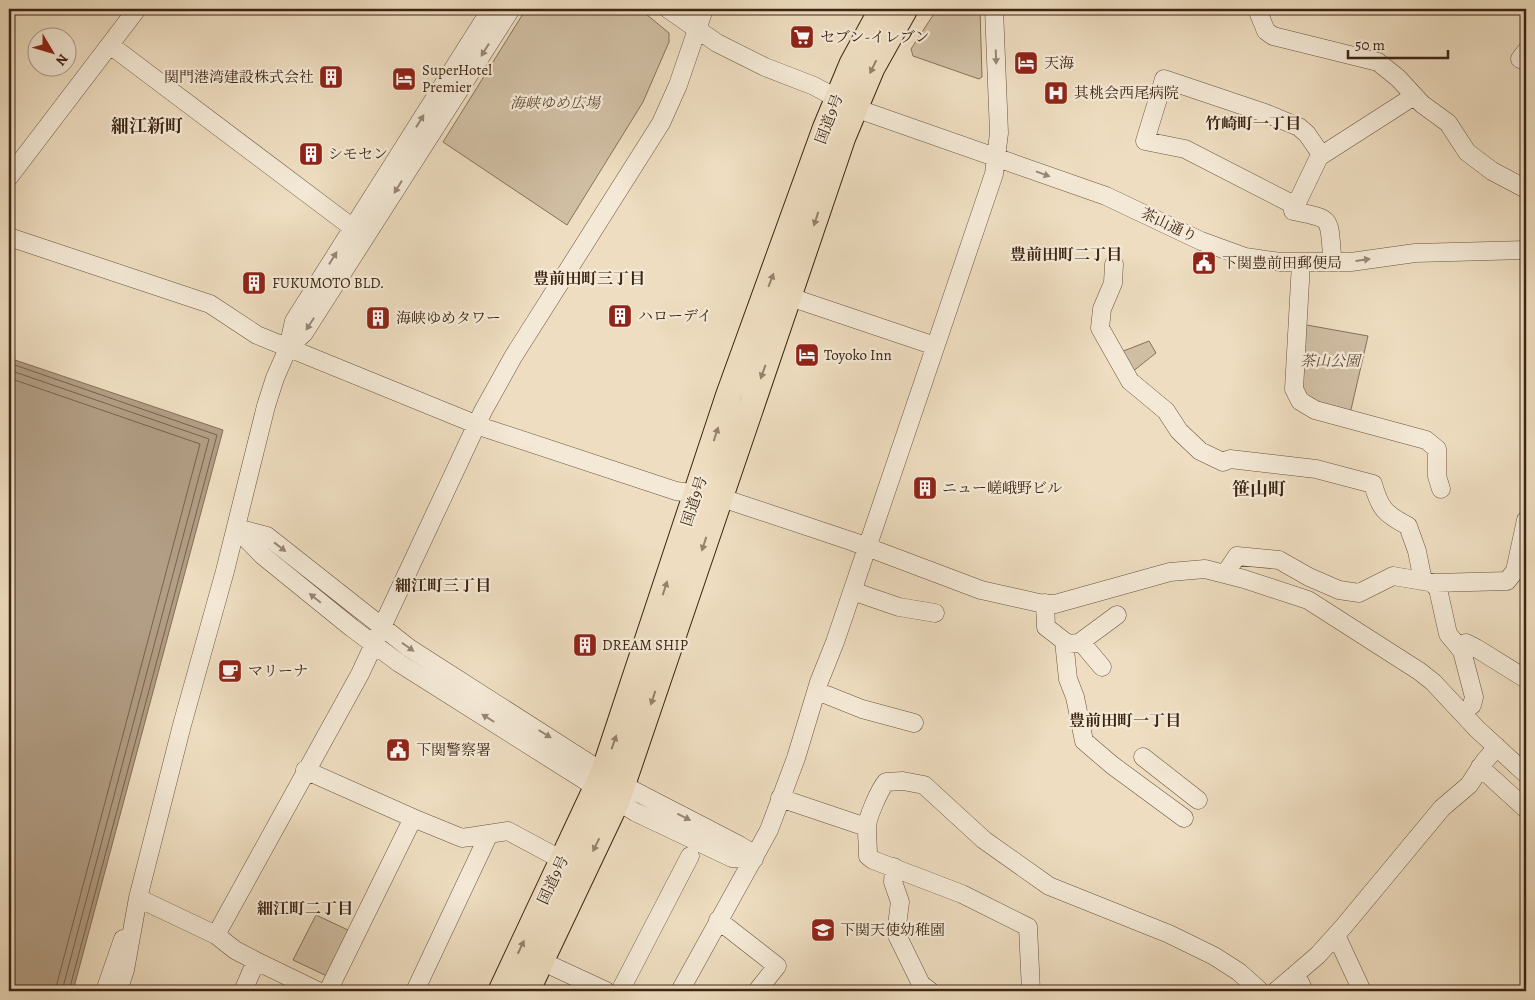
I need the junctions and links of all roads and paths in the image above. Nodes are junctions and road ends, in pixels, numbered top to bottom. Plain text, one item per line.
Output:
1 (137, 9) edge
2 (490, 9) edge
3 (511, 9) edge
4 (668, 9) edge
5 (704, 9) edge
6 (882, 9) edge
7 (905, 9) edge
8 (994, 9) edge
9 (1257, 9) edge
10 (697, 30) junction
11 (110, 45) junction
12 (1526, 51) edge
13 (1526, 61) edge
14 (1414, 96) junction
15 (846, 103) junction
16 (1319, 157) junction
17 (997, 158) junction
18 (9, 177) edge
19 (1526, 189) edge
20 (1296, 206) junction
21 (359, 233) junction
22 (9, 237) edge
23 (1526, 250) edge
24 (1332, 256) dead end
25 (1301, 263) junction
26 (1114, 264) dead end
27 (790, 297) junction
28 (935, 346) junction
29 (288, 348) junction
30 (476, 424) junction
31 (1441, 488) dead end
32 (707, 496) junction
33 (1526, 520) edge
34 (236, 528) junction
35 (868, 547) junction
36 (1522, 557) edge
37 (1225, 574) junction
38 (1428, 582) junction
39 (861, 594) dead end
40 (1046, 603) junction
41 (935, 613) dead end
42 (1117, 615) dead end
43 (382, 627) junction
44 (1072, 642) junction
45 (374, 645) junction
46 (1458, 645) junction
47 (1102, 667) dead end
48 (1526, 680) edge
49 (827, 695) dead end
50 (1472, 705) dead end
51 (914, 723) dead end
52 (1497, 748) junction
53 (1103, 758) junction
54 (1480, 767) junction
55 (305, 770) junction
56 (1526, 774) edge
57 (610, 786) junction
58 (780, 798) junction
59 (1198, 800) dead end
60 (1526, 809) edge
61 (413, 818) junction
62 (1184, 818) dead end
63 (866, 827) junction
64 (489, 834) junction
65 (690, 856) dead end
66 (754, 859) junction
67 (562, 860) junction
68 (894, 867) junction
69 (138, 898) junction
70 (718, 920) junction
71 (216, 935) junction
72 (1336, 935) junction
73 (256, 961) junction
74 (554, 967) dead end
75 (1296, 974) junction
76 (104, 991) edge
77 (118, 991) edge
78 (243, 991) edge
79 (318, 991) edge
80 (328, 991) edge
81 (415, 991) edge
82 (501, 991) edge
83 (526, 991) edge
84 (606, 991) edge
85 (620, 991) edge
86 (680, 991) edge
87 (757, 991) edge
88 (930, 991) edge
89 (1031, 991) edge
90 (1260, 991) edge
91 (1276, 991) edge
92 (1304, 991) edge
93 (1362, 991) edge

1 - 11 street
21 -> 2 street
3 -> 21 street
4 - 10 street, 茶山通り
5 - 10 street
6 - 15 highway, 国道9号
7 -> 15 highway, 国道9号
8 -> 17 street
9 - 14 street
10 - 15 street, 茶山通り
10 - 30 street
11 - 18 street
11 - 21 street
12 - 13 street
14 - 16 street
14 - 19 street
15 - 17 street, 茶山通り
15 -> 27 highway, 国道9号
32 -> 15 highway, 国道9号
16 - 20 street
16 - 20 street
17 -> 25 street, 茶山通り
17 - 28 street
20 - 24 street
21 - 29 street
22 - 29 street
25 -> 23 street, 茶山通り
25 - 31 street
26 - 38 street
27 - 28 street
27 -> 32 highway, 国道9号
28 - 35 street
29 - 30 street
29 - 34 street
30 - 32 street
30 - 43 street
32 - 35 street
32 - 57 highway, 国道9号
33 - 36 street
34 -> 43 street
45 -> 34 street
34 - 69 street
35 - 40 street
35 - 58 street
36 - 38 street
37 - 38 street
37 - 40 street
37 - 52 street
38 - 46 street
39 - 41 street
40 - 44 street
42 - 44 street
43 - 45 street
43 -> 57 street
44 - 47 street
44 - 53 street
45 - 55 street
57 -> 45 street
46 - 48 street
46 - 50 street
49 - 51 street
52 - 54 street
52 - 56 street
53 - 59 street
53 - 62 street
54 - 60 street
54 - 72 street
55 - 61 street
55 - 71 street
57 - 66 street
57 - 67 highway, 国道9号
57 -> 83 highway, 国道9号
58 - 63 street
58 - 66 street
61 - 64 street
61 - 80 street
63 - 68 street
63 - 90 street
64 - 67 street
64 - 81 street
65 - 85 street
66 - 70 street
82 -> 67 highway, 国道9号
68 - 88 street
68 - 89 street
69 - 71 street
69 - 76 street
69 - 77 street
70 - 86 street
70 - 87 street
71 - 73 street
72 - 75 street
72 - 93 street
73 - 78 street
73 - 79 street
74 - 84 street
75 - 91 street
75 - 92 street

